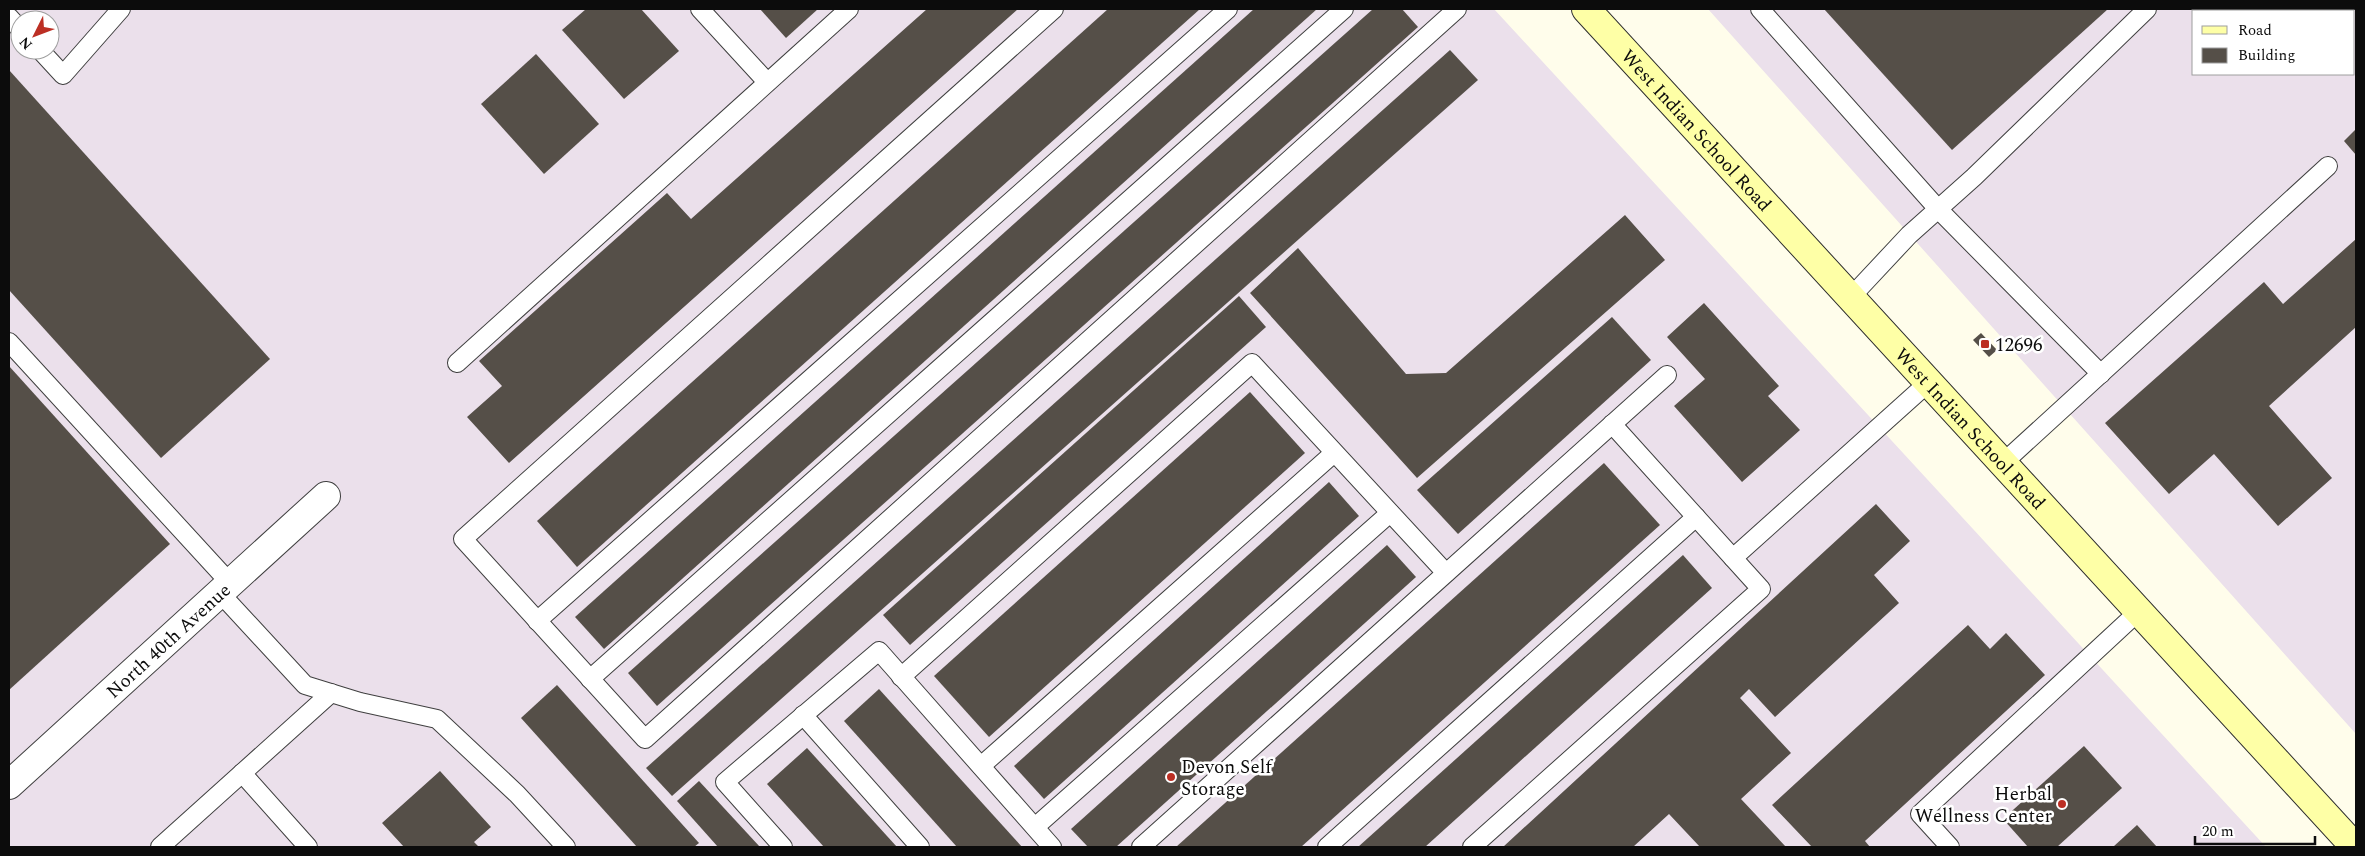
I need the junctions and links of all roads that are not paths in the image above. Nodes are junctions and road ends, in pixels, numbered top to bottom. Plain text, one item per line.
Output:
1 (121, 9) edge
2 (700, 9) edge
3 (849, 9) edge
4 (1054, 9) edge
5 (1228, 9) edge
6 (1344, 9) edge
7 (1586, 9) edge
8 (1760, 9) edge
9 (2147, 9) edge
10 (1445, 12) edge
11 (49, 60) edge
12 (767, 82) junction
13 (2328, 166) dead end
14 (1938, 209) junction
15 (1851, 297) junction
16 (9, 342) edge
17 (457, 363) dead end
18 (2101, 374) junction
19 (1667, 375) dead end
20 (1929, 382) junction
21 (1612, 424) junction
22 (1334, 452) junction
23 (2003, 463) junction
24 (326, 496) dead end
25 (1390, 513) junction
26 (1696, 517) junction
27 (1733, 558) junction
28 (1446, 573) junction
29 (225, 588) junction
30 (2139, 611) junction
31 (537, 621) junction
32 (901, 677) junction
33 (590, 679) junction
34 (331, 693) junction
35 (803, 716) junction
36 (981, 766) junction
37 (242, 773) junction
38 (9, 785) edge
39 (1035, 827) junction
40 (2347, 844) edge
41 (160, 847) edge
42 (308, 847) edge
43 (566, 847) edge
44 (783, 847) edge
45 (920, 847) edge
46 (1052, 847) edge
47 (1141, 847) edge
48 (1327, 847) edge
49 (1472, 847) edge
50 (1950, 847) edge

1 - 11 lane
2 - 12 lane
3 - 12 lane
4 - 31 lane
5 - 31 lane
6 - 33 lane
7 - 15 main road, West Indian School Road
8 - 14 lane
9 - 14 lane
10 - 33 lane
12 - 17 lane
13 - 18 lane
14 - 15 lane
14 - 18 lane
15 - 20 main road, West Indian School Road
16 - 29 lane
18 - 23 lane
19 - 21 lane
20 - 23 main road, West Indian School Road
20 - 27 lane
21 - 26 lane
21 - 28 lane
22 - 25 lane
22 - 32 lane
22 - 36 lane
23 - 30 main road, West Indian School Road
24 - 29 street, North 40th Avenue
25 - 28 lane
25 - 39 lane
26 - 27 lane
26 - 48 lane
27 - 49 lane
28 - 47 lane
29 - 34 lane
29 - 38 street, North 40th Avenue
30 - 40 main road, West Indian School Road
30 - 50 lane
31 - 33 lane
32 - 35 lane
32 - 36 lane
34 - 37 lane
34 - 43 lane
35 - 44 lane
35 - 45 lane
36 - 39 lane
37 - 41 lane
37 - 42 lane
39 - 46 lane

